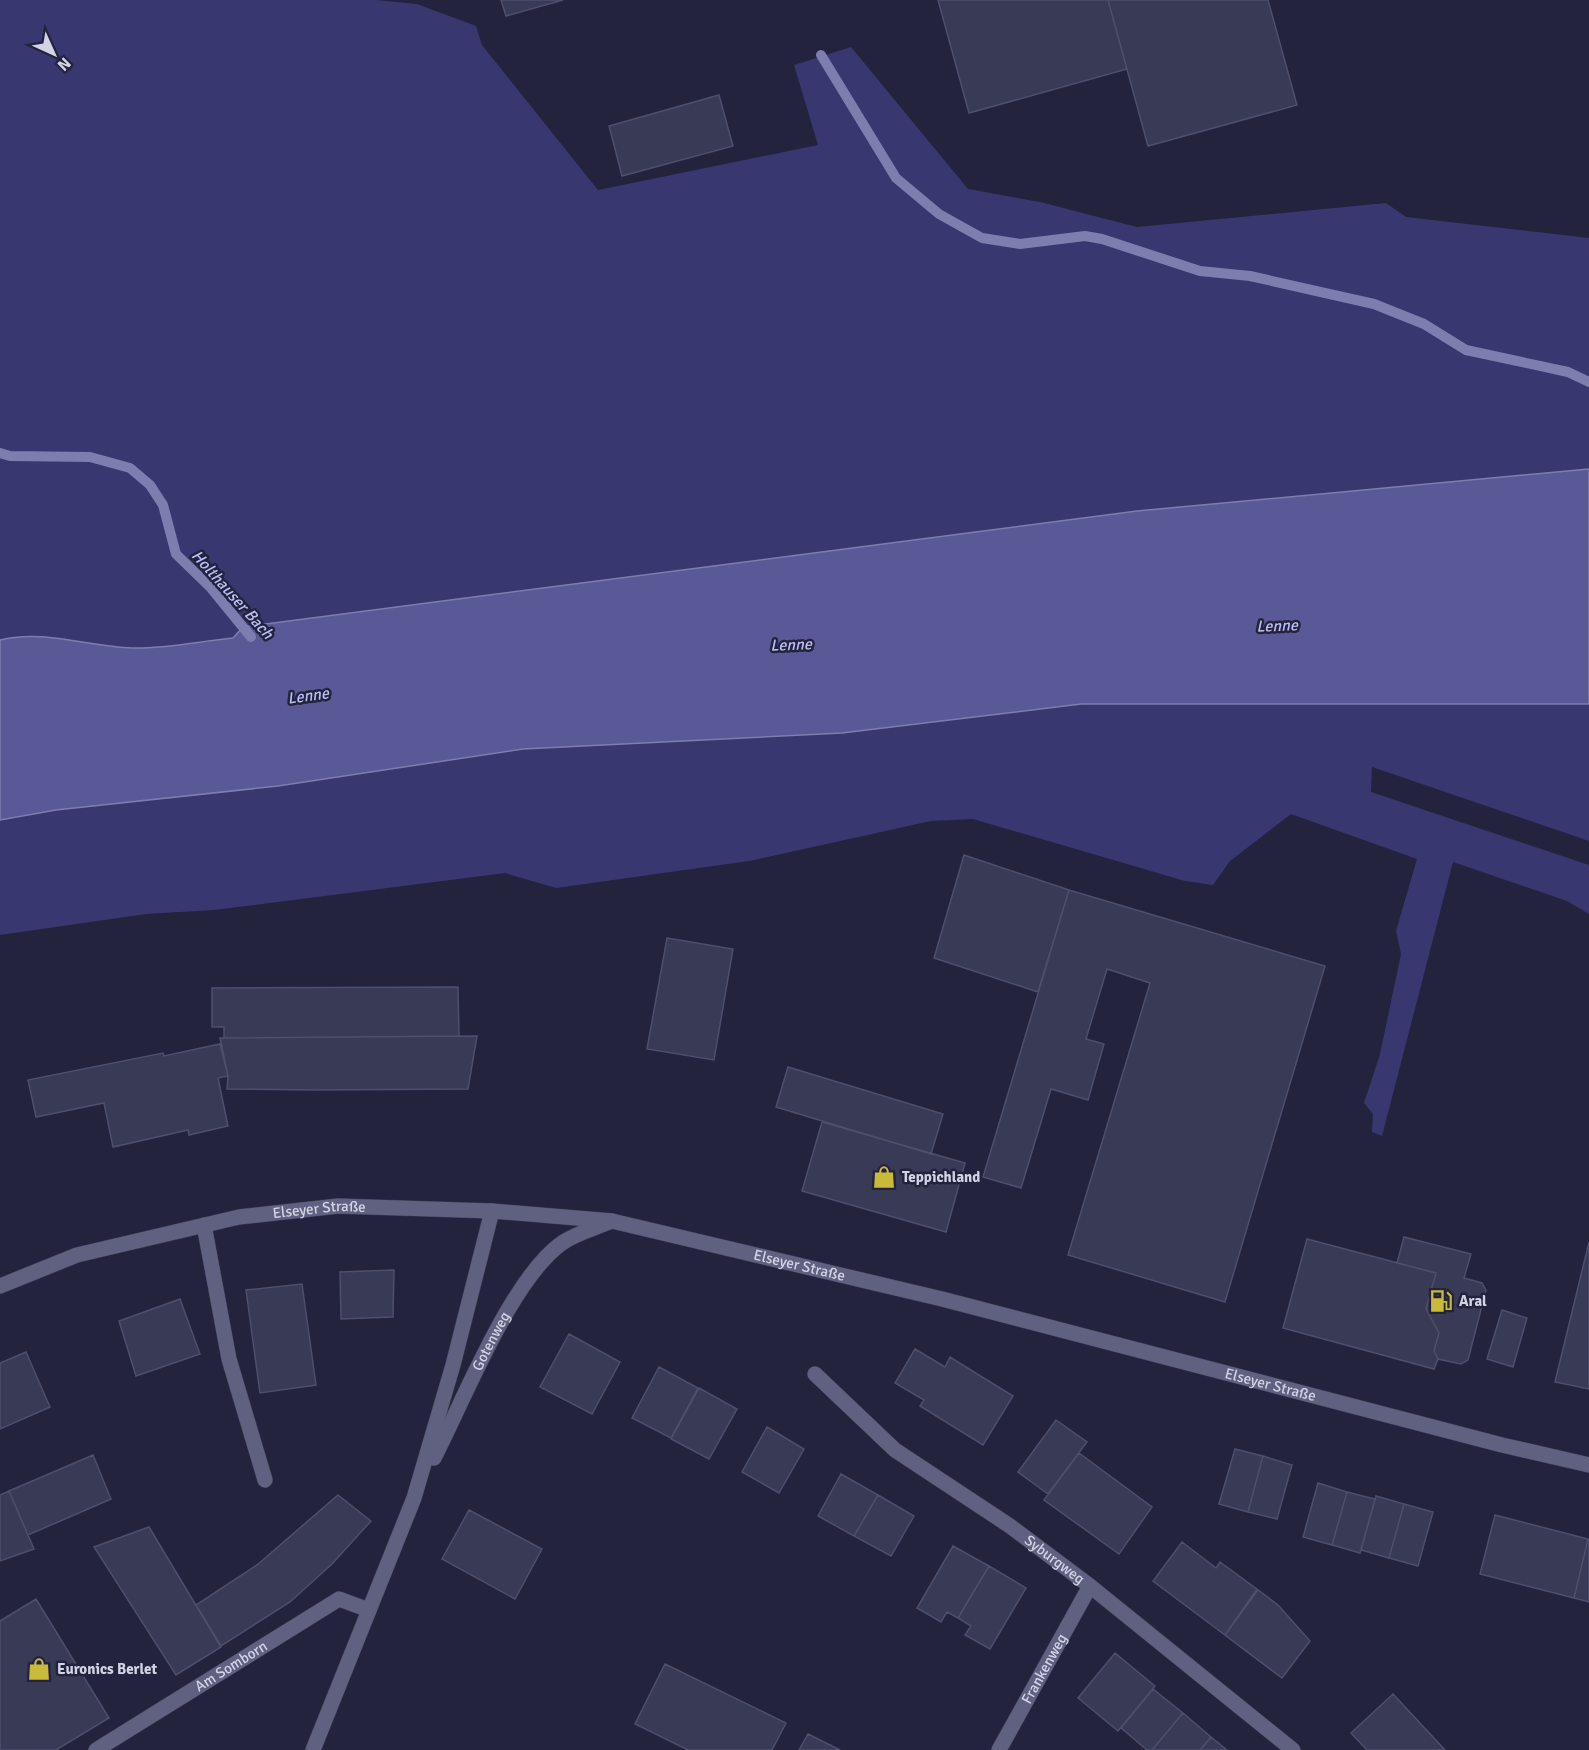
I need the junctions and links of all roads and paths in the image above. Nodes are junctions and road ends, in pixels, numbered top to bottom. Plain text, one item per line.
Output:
1 (492, 1211) junction
2 (612, 1221) junction
3 (204, 1225) junction
4 (0, 1286) edge
5 (814, 1374) dead end
6 (1589, 1465) edge
7 (265, 1480) dead end
8 (414, 1498) junction
9 (1090, 1586) junction
10 (369, 1610) junction
11 (96, 1750) edge
12 (313, 1750) edge
13 (999, 1750) edge
14 (1293, 1750) edge

1 - 2 street, Elseyer Straße
1 - 3 street, Elseyer Straße
1 - 8 street, Gotenweg
2 - 6 street, Elseyer Straße
2 - 8 street, Gotenweg
3 - 4 street, Elseyer Straße
3 - 7 street
5 - 9 street, Syburgweg
8 - 10 street, Gotenweg
9 - 13 street, Frankenweg
9 - 14 street, Syburgweg
10 - 11 street, Am Somborn
10 - 12 street, Gotenweg

